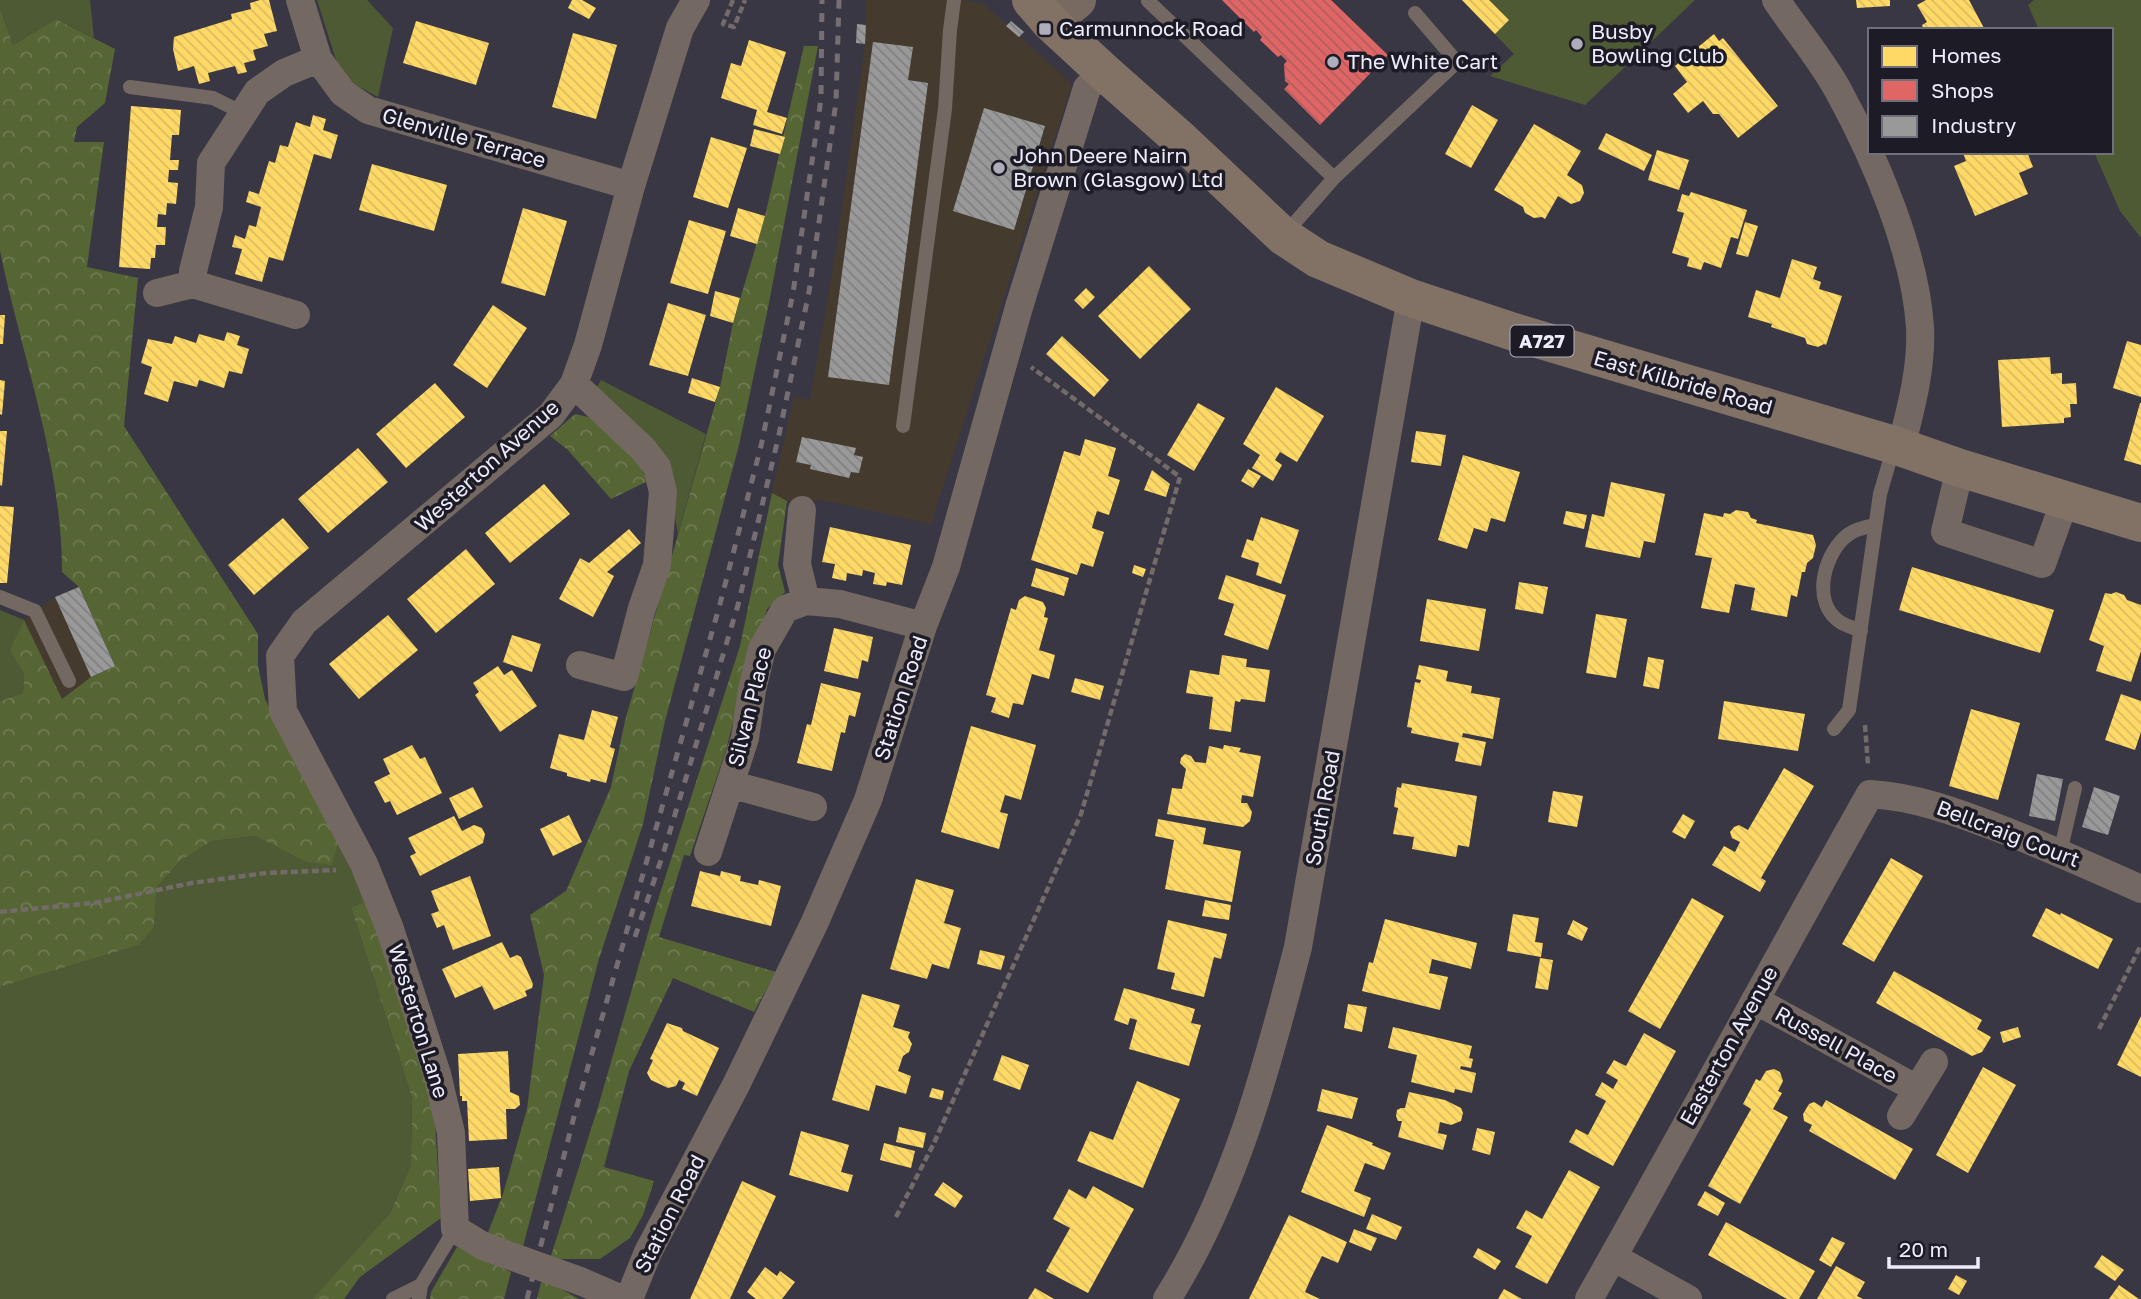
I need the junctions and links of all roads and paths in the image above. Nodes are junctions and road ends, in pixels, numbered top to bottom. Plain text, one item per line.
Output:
1 (300, 0) edge
2 (696, 0) edge
3 (733, 0) edge
4 (745, 0) edge
5 (954, 0) edge
6 (1776, 0) edge
7 (1148, 1) edge
8 (1053, 7) edge
9 (1415, 13) dead end
10 (318, 59) junction
11 (1104, 72) junction
12 (130, 87) dead end
13 (243, 113) junction
14 (1868, 154) edge
15 (1868, 154) edge
16 (1334, 178) junction
17 (631, 186) junction
18 (1283, 236) junction
19 (193, 284) junction
20 (156, 293) dead end
21 (1410, 298) junction
22 (296, 316) dead end
23 (1008, 349) junction
24 (574, 384) junction
25 (903, 426) dead end
26 (1898, 446) junction
27 (1960, 468) junction
28 (2065, 500) junction
29 (802, 510) dead end
30 (2141, 523) edge
31 (1875, 526) junction
32 (0, 597) edge
33 (806, 601) junction
34 (923, 626) junction
35 (1861, 631) junction
36 (280, 656) joint
37 (580, 665) dead end
38 (69, 681) dead end
39 (1834, 729) dead end
40 (730, 784) junction
41 (2075, 788) dead end
42 (1870, 794) joint
43 (813, 807) dead end
44 (708, 852) dead end
45 (2060, 853) junction
46 (364, 864) junction
47 (2141, 889) edge
48 (0, 912) edge
49 (2141, 945) edge
50 (1755, 1000) junction
51 (2099, 1029) dead end
52 (1934, 1062) dead end
53 (1917, 1089) junction
54 (1901, 1116) dead end
55 (896, 1217) dead end
56 (455, 1229) junction
57 (1613, 1257) junction
58 (420, 1292) edge
59 (393, 1299) edge
60 (622, 1299) edge
61 (629, 1299) edge
62 (1167, 1299) edge
63 (1589, 1299) edge
64 (1688, 1299) edge

1 - 10 street, Glenville Terrace
2 - 17 street, Westerton Avenue
3 - 4 path
5 - 25 lane
6 - 15 street
7 - 16 lane
8 - 11 main road, East Kilbride Road / A727
9 - 16 lane
10 - 13 street
10 - 17 street, Glenville Terrace
11 - 18 main road, East Kilbride Road / A727
11 - 23 street, Station Road
12 - 13 lane
13 - 19 street
14 - 26 street
16 - 18 lane
17 - 24 street, Westerton Avenue
18 - 21 main road, East Kilbride Road / A727
19 - 20 street
19 - 22 street
21 - 26 main road, East Kilbride Road / A727
21 - 62 street, South Road
23 - 34 street, Station Road
23 - 55 path
24 - 36 street, Westerton Avenue
24 - 37 street
26 - 27 main road, East Kilbride Road / A727
26 - 31 lane
27 - 28 main road, East Kilbride Road / A727
27 - 28 street
28 - 30 main road, East Kilbride Road / A727
29 - 33 street
31 - 35 lane
31 - 35 lane
32 - 38 lane
33 - 34 street
33 - 40 street, Silvan Place
34 - 61 street, Station Road
35 - 39 lane
36 - 46 street, Westerton Lane
40 - 43 street, Silvan Place
40 - 44 street, Silvan Place
41 - 45 lane
42 - 45 street, Bellcraig Court
42 - 50 street, Easterton Avenue
45 - 47 street, Bellcraig Court
46 - 48 path
46 - 56 street, Westerton Lane
49 - 51 path
50 - 53 street, Russell Place
50 - 57 street, Easterton Avenue
52 - 53 street, Russell Place
53 - 54 street, Russell Place
56 - 58 lane
56 - 60 street, bridge
57 - 63 street, Easterton Avenue
57 - 64 street
58 - 59 lane

